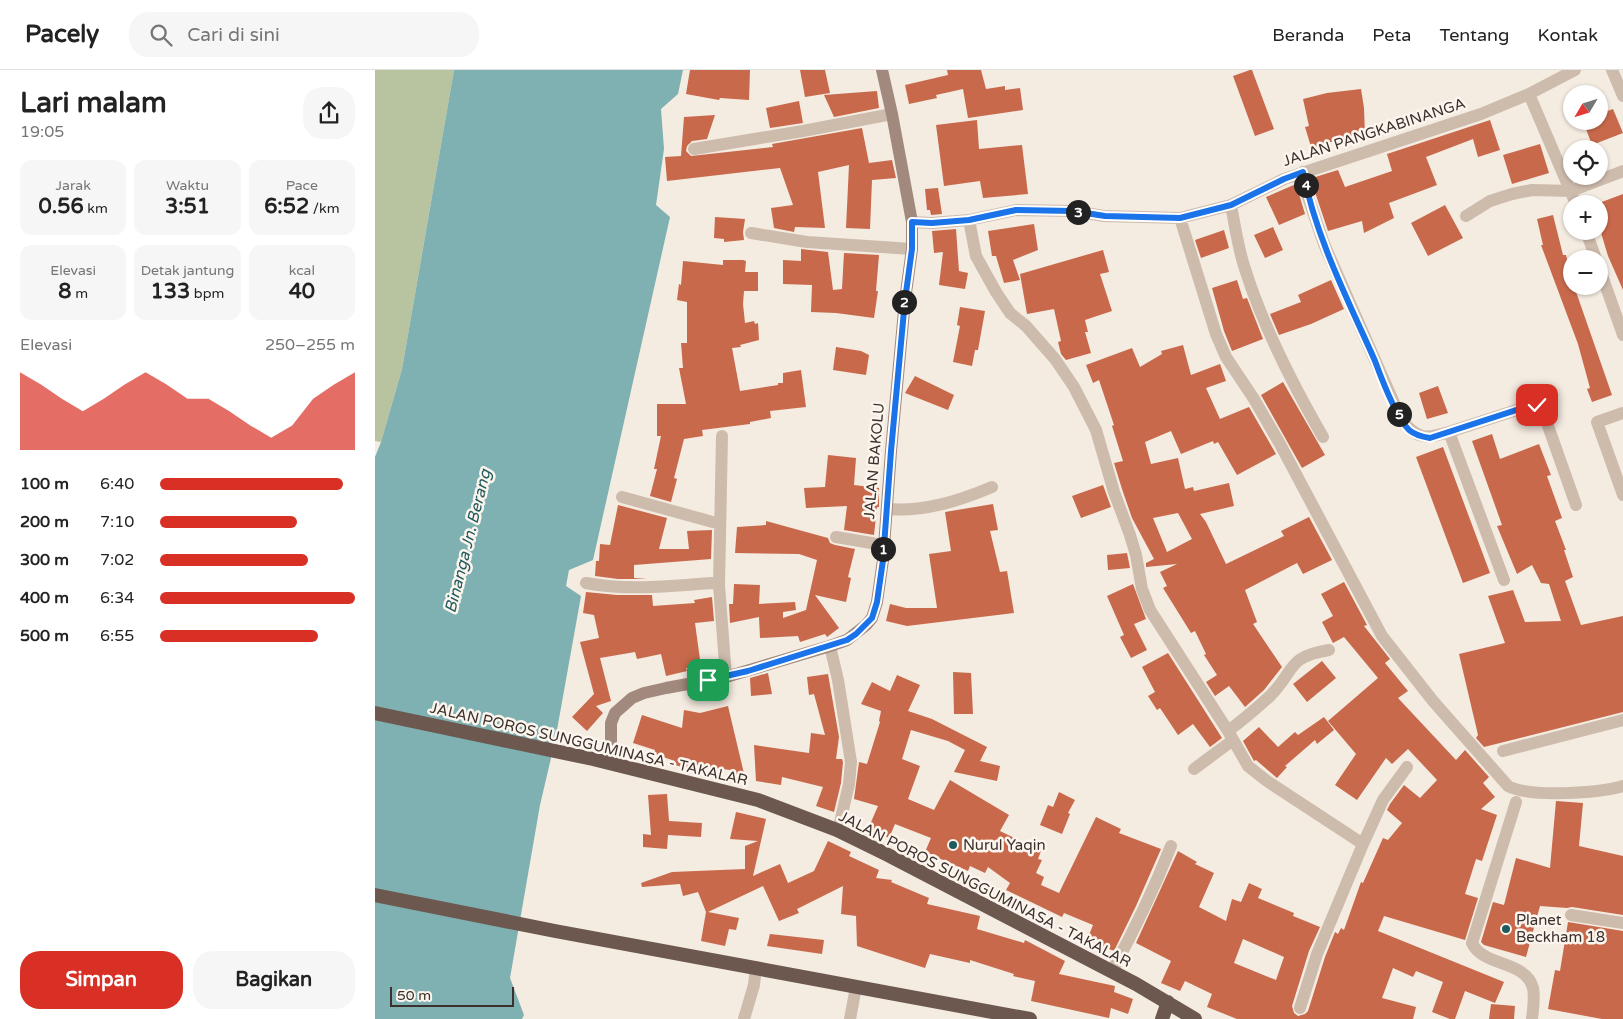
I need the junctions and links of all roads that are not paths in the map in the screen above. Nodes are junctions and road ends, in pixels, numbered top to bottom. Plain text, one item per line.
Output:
1 (882, 70) edge
2 (1575, 70) edge
3 (1612, 70) edge
4 (1529, 94) junction
5 (1623, 96) edge
6 (892, 114) junction
7 (694, 149) dead end
8 (1623, 171) edge
9 (1303, 172) junction
10 (1571, 191) junction
11 (1573, 195) edge
12 (1231, 205) junction
13 (1466, 216) dead end
14 (1180, 218) junction
15 (969, 220) junction
16 (923, 223) junction
17 (751, 233) dead end
18 (912, 249) junction
19 (1608, 292) edge
20 (1623, 335) edge
21 (1623, 413) edge
22 (1449, 432) junction
23 (722, 436) dead end
24 (1323, 437) dead end
25 (992, 487) dead end
26 (1623, 495) edge
27 (622, 497) dead end
28 (1576, 505) dead end
29 (889, 509) junction
30 (720, 524) junction
31 (836, 537) dead end
32 (883, 545) junction
33 (1504, 580) dead end
34 (586, 583) dead end
35 (719, 585) junction
36 (831, 648) junction
37 (1329, 650) dead end
38 (726, 676) junction
39 (375, 713) edge
40 (1623, 720) edge
41 (1231, 735) junction
42 (1503, 751) dead end
43 (611, 763) junction
44 (1407, 767) dead end
45 (1195, 769) dead end
46 (1623, 786) edge
47 (1516, 802) dead end
48 (838, 831) junction
49 (1363, 844) junction
50 (1171, 846) dead end
51 (375, 895) edge
52 (1571, 915) dead end
53 (1623, 923) edge
54 (756, 967) junction
55 (1112, 971) junction
56 (856, 987) junction
57 (1168, 1002) junction
58 (1300, 1008) dead end
59 (744, 1019) edge
60 (850, 1019) edge
61 (1030, 1019) edge
62 (1162, 1019) edge
63 (1195, 1019) edge
64 (1532, 1019) edge

1 - 6 main road, JALAN BAKOLU
2 - 4 street, JALAN PANGKABINANGA
3 - 5 street
4 - 9 street, JALAN PANGKABINANGA
4 - 10 street
6 - 7 street
6 - 16 main road, JALAN BAKOLU
8 - 10 street
9 - 12 street, JALAN PANGKABINANGA
9 - 22 street
10 - 11 street
10 - 13 street
12 - 14 street, JALAN PANGKABINANGA
12 - 24 street
14 - 15 street, JALAN PANGKABINANGA
14 - 46 street
15 - 16 street, JALAN PANGKABINANGA
15 - 41 street
16 - 18 main road, JALAN BAKOLU
17 - 18 street
18 - 29 main road, JALAN BAKOLU
19 - 20 street
21 - 26 street
22 - 28 street
22 - 33 street
23 - 30 street
25 - 29 street
27 - 30 street
29 - 32 main road, JALAN BAKOLU
30 - 35 street
31 - 32 street
32 - 36 main road, JALAN BAKOLU
34 - 35 street
35 - 38 street
36 - 38 main road, JALAN BAKOLU
36 - 48 street
37 - 41 street
38 - 43 main road, JALAN BAKOLU
39 - 43 highway, JALAN POROS SUNGGUMINASA - TAKALAR
40 - 42 street
41 - 45 street
41 - 49 street
43 - 48 highway, JALAN POROS SUNGGUMINASA - TAKALAR
44 - 49 street
47 - 64 street
48 - 55 highway, JALAN POROS SUNGGUMINASA - TAKALAR
49 - 58 street
50 - 55 street
51 - 54 highway
52 - 53 street
54 - 56 highway
54 - 59 street
55 - 57 highway, JALAN POROS SUNGGUMINASA - TAKALAR
56 - 60 street
56 - 61 highway
57 - 62 highway
57 - 63 highway, JALAN POROS SUNGGUMINASA - TAKALAR

